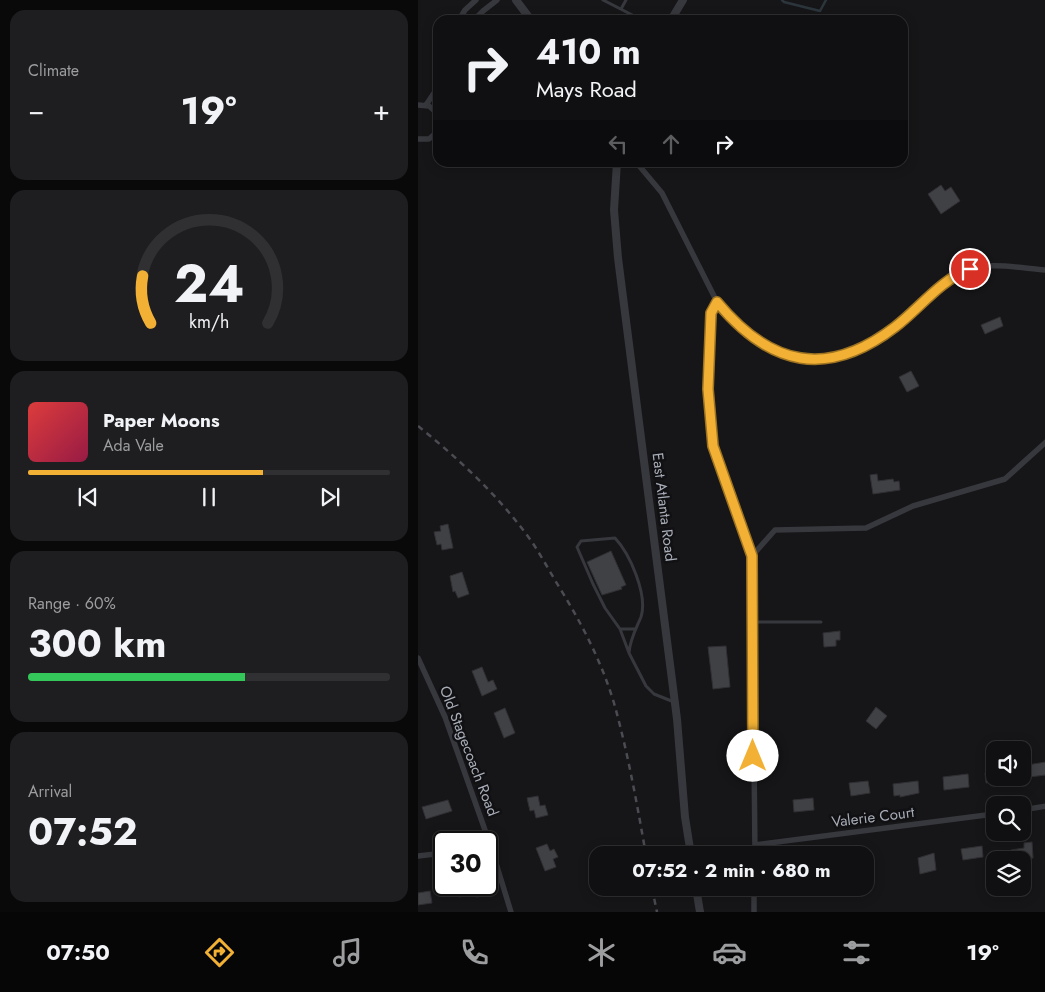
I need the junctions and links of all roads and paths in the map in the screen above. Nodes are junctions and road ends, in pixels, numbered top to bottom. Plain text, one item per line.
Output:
1 (476, 0) edge
2 (497, 0) edge
3 (516, 0) edge
4 (603, 0) edge
5 (626, 0) edge
6 (683, 0) edge
7 (621, 9) junction
8 (462, 15) edge
9 (478, 15) edge
10 (527, 15) edge
11 (632, 15) edge
12 (674, 15) edge
13 (433, 94) edge
14 (418, 105) edge
15 (426, 105) junction
16 (433, 109) edge
17 (433, 135) edge
18 (418, 139) edge
19 (617, 167) edge
20 (640, 167) edge
21 (1046, 270) edge
22 (717, 302) junction
23 (1046, 442) edge
24 (752, 556) junction
25 (753, 622) junction
26 (821, 622) dead end
27 (620, 629) junction
28 (635, 629) junction
29 (629, 653) junction
30 (418, 658) edge
31 (674, 703) junction
32 (1046, 806) edge
33 (1031, 808) edge
34 (986, 815) edge
35 (483, 831) edge
36 (755, 845) joint
37 (690, 846) edge
38 (433, 854) edge
39 (418, 856) edge
40 (498, 874) edge
41 (697, 896) edge
42 (754, 896) edge
43 (511, 912) edge
44 (700, 912) edge
45 (754, 912) edge

1 - 8 street
2 - 9 street
3 - 10 street
4 - 7 lane
5 - 7 lane
6 - 12 street
7 - 11 lane
13 - 15 street
14 - 15 street
15 - 16 street
17 - 18 street
19 - 31 street, East Atlanta Road
20 - 22 street
21 - 22 street
22 - 24 street
23 - 24 street
24 - 25 street
25 - 26 lane
25 - 36 street
27 - 28 lane
27 - 28 lane
27 - 29 lane
28 - 29 lane
29 - 31 lane
30 - 35 street, Old Stagecoach Road
31 - 37 street, East Atlanta Road
32 - 33 street
34 - 36 street, Valerie Court
38 - 39 street
40 - 43 street, Old Stagecoach Road
41 - 44 street
42 - 45 street

